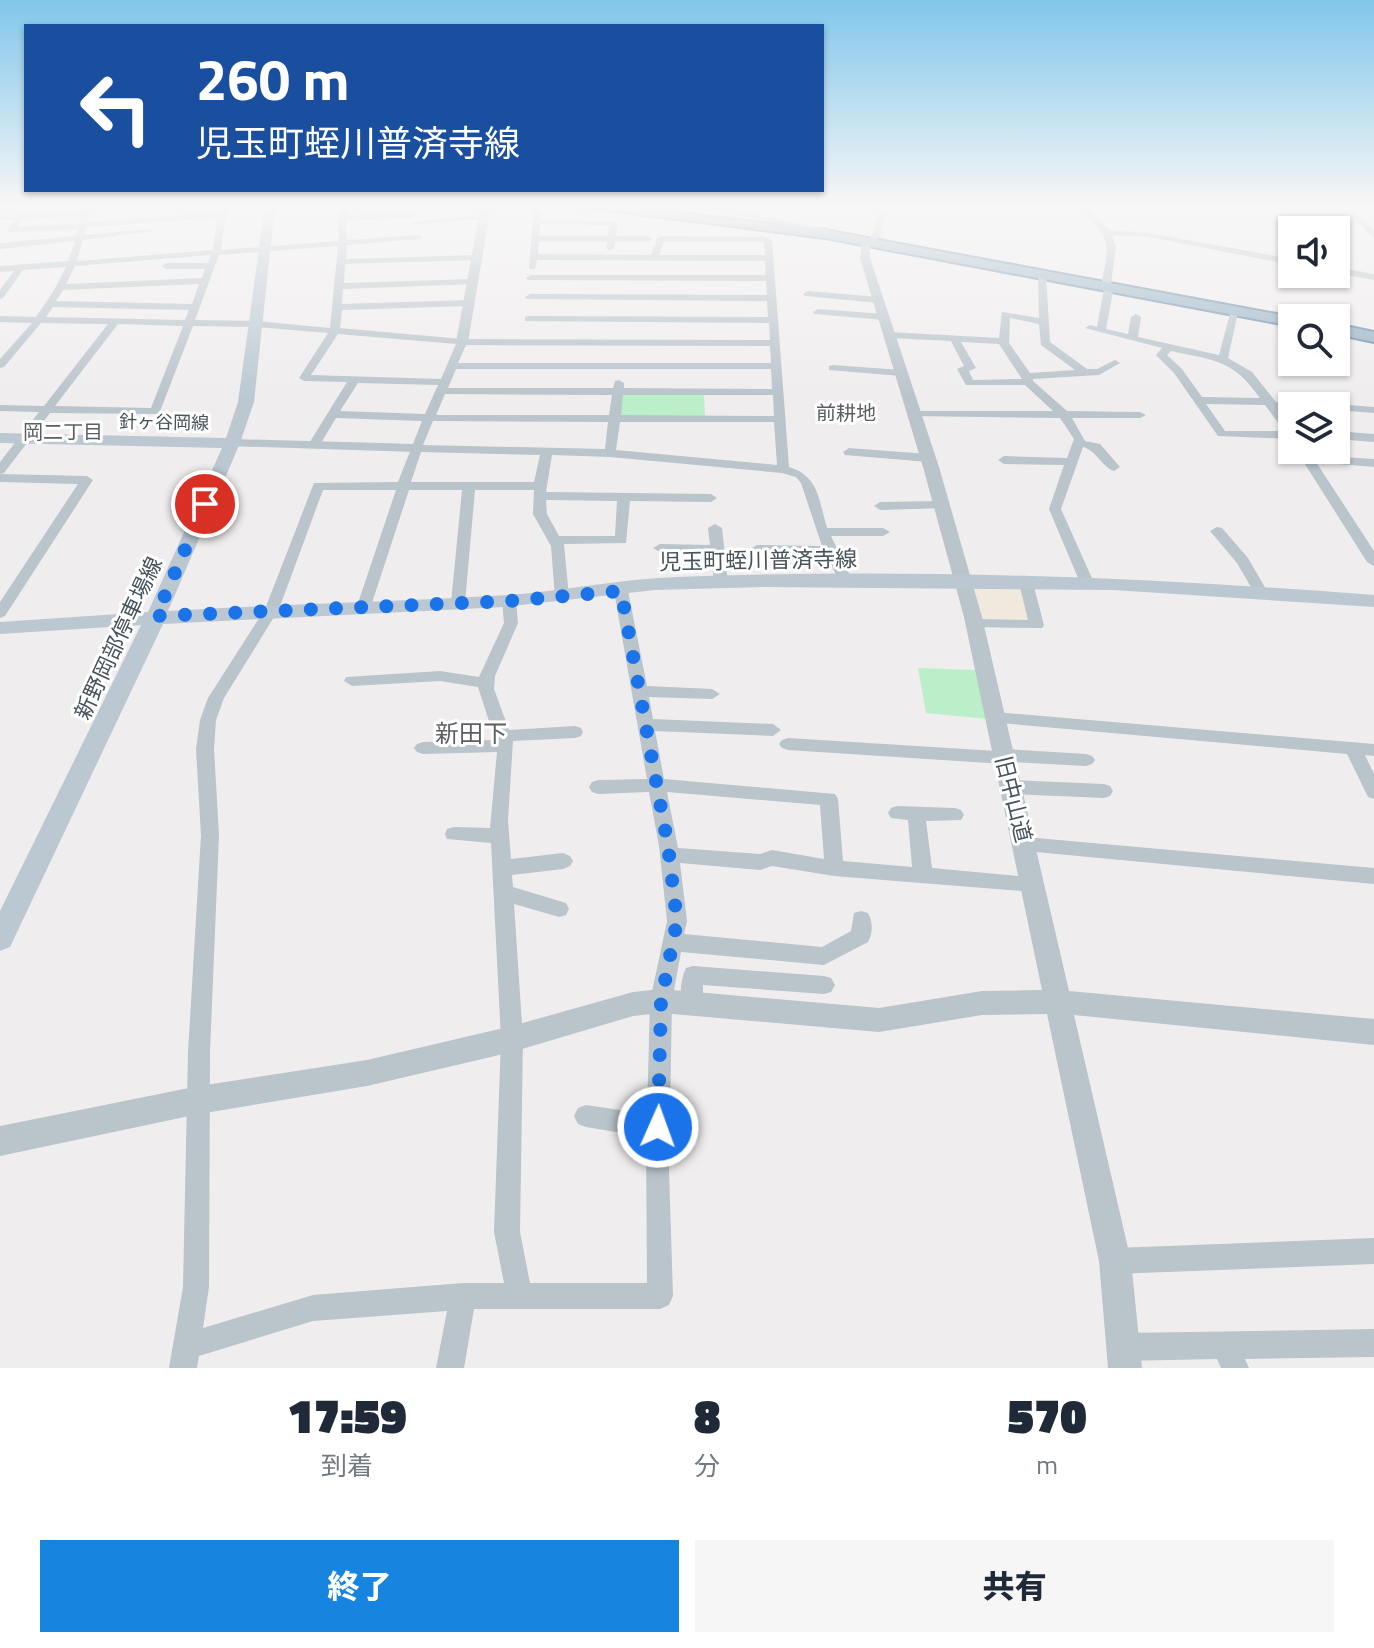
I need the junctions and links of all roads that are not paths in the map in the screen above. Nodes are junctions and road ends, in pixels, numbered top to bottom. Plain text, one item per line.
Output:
1 (20, 269) edge
2 (71, 269) edge
3 (164, 269) edge
4 (211, 269) edge
5 (263, 269) edge
6 (340, 269) edge
7 (474, 269) edge
8 (532, 269) edge
9 (771, 269) edge
10 (868, 269) edge
11 (1015, 269) edge
12 (1111, 269) edge
13 (1350, 273) edge
14 (1042, 274) junction
15 (1374, 277) edge
16 (531, 278) junction
17 (771, 278) junction
18 (206, 281) junction
19 (472, 282) junction
20 (154, 283) junction
21 (339, 286) junction
22 (1108, 286) junction
23 (60, 287) junction
24 (1, 293) edge
25 (808, 294) dead end
26 (530, 297) junction
27 (772, 298) junction
28 (51, 304) junction
29 (197, 307) junction
30 (337, 307) junction
31 (468, 308) junction
32 (1236, 310) junction
33 (818, 312) dead end
34 (884, 317) junction
35 (1136, 317) dead end
36 (1278, 318) edge
37 (0, 319) edge
38 (528, 319) junction
39 (42, 320) junction
40 (774, 320) junction
41 (115, 321) junction
42 (191, 322) junction
43 (1046, 322) junction
44 (256, 324) junction
45 (335, 331) junction
46 (1350, 332) edge
47 (1133, 337) junction
48 (1374, 337) edge
49 (955, 340) junction
50 (1005, 341) junction
51 (462, 342) junction
52 (526, 342) junction
53 (624, 343) junction
54 (776, 343) junction
55 (1169, 347) junction
56 (1223, 359) junction
57 (1115, 363) dead end
58 (0, 365) edge
59 (452, 366) junction
60 (621, 366) junction
61 (777, 366) junction
62 (833, 368) dead end
63 (1085, 372) junction
64 (901, 373) junction
65 (355, 379) junction
66 (1027, 379) junction
67 (443, 386) junction
68 (618, 391) junction
69 (711, 391) junction
70 (779, 392) junction
71 (1198, 400) junction
72 (1272, 403) junction
73 (1278, 403) edge
74 (0, 408) edge
75 (1350, 408) edge
76 (47, 409) junction
77 (1374, 410) edge
78 (1278, 412) edge
79 (332, 414) junction
80 (914, 414) junction
81 (1063, 414) junction
82 (1140, 415) dead end
83 (430, 418) junction
84 (614, 418) junction
85 (713, 419) junction
86 (780, 419) junction
87 (1278, 433) edge
88 (1350, 436) edge
89 (0, 438) edge
90 (1374, 438) edge
91 (24, 439) junction
92 (232, 443) junction
93 (1079, 443) junction
94 (314, 445) junction
95 (416, 448) junction
96 (547, 451) junction
97 (849, 452) dead end
98 (610, 453) junction
99 (928, 458) junction
100 (1004, 460) dead end
101 (1350, 460) edge
102 (1073, 462) junction
103 (1374, 463) edge
104 (1311, 464) edge
105 (1114, 467) dead end
106 (783, 469) junction
107 (0, 470) edge
108 (0, 478) edge
109 (403, 485) junction
110 (469, 486) junction
111 (540, 491) junction
112 (624, 497) junction
113 (711, 498) dead end
114 (941, 505) junction
115 (880, 506) dead end
116 (715, 528) dead end
117 (1353, 530) junction
118 (1217, 531) dead end
119 (1374, 531) edge
120 (822, 532) junction
121 (883, 532) dead end
122 (555, 540) junction
123 (660, 548) dead end
124 (717, 549) junction
125 (757, 549) dead end
126 (830, 550) junction
127 (1374, 562) edge
128 (846, 582) junction
129 (962, 582) junction
130 (721, 583) junction
131 (1026, 583) junction
132 (1088, 585) junction
133 (621, 591) junction
134 (1260, 591) junction
135 (562, 597) junction
136 (509, 601) junction
137 (1374, 601) edge
138 (458, 603) junction
139 (364, 606) junction
140 (272, 609) junction
141 (0, 613) edge
142 (156, 616) junction
143 (975, 624) junction
144 (0, 628) edge
145 (352, 681) dead end
146 (486, 683) junction
147 (639, 691) junction
148 (712, 694) dead end
149 (995, 718) junction
150 (645, 725) junction
151 (773, 730) dead end
152 (575, 732) dead end
153 (504, 741) junction
154 (788, 744) dead end
155 (423, 748) dead end
156 (1353, 748) junction
157 (1374, 750) edge
158 (1004, 757) junction
159 (1086, 760) dead end
160 (656, 785) junction
161 (598, 787) dead end
162 (1011, 787) junction
163 (1104, 791) dead end
164 (1374, 792) edge
165 (955, 815) dead end
166 (454, 834) dead end
167 (500, 836) junction
168 (1025, 844) junction
169 (669, 855) junction
170 (563, 861) dead end
171 (502, 868) junction
172 (834, 868) junction
173 (923, 875) junction
174 (1374, 876) edge
175 (1034, 884) junction
176 (504, 893) junction
177 (8, 905) edge
178 (559, 909) dead end
179 (861, 919) dead end
180 (0, 939) edge
181 (673, 942) junction
182 (824, 985) dead end
183 (661, 1001) junction
184 (1061, 1002) junction
185 (692, 1004) junction
186 (1374, 1032) edge
187 (512, 1039) junction
188 (199, 1100) junction
189 (586, 1116) dead end
190 (658, 1127) junction
191 (0, 1141) edge
192 (1374, 1251) edge
193 (1115, 1261) junction
194 (463, 1296) junction
195 (520, 1297) junction
196 (1374, 1343) edge
197 (1230, 1356) edge
198 (186, 1357) edge
199 (1124, 1357) edge
200 (450, 1368) edge

1 - 24 street
2 - 23 street
3 - 20 street
4 - 18 street
5 - 44 main road, 新野岡部停車場線
6 - 21 street
7 - 19 street
8 - 16 street
9 - 17 street
10 - 34 street, 旧中山道
11 - 14 highway
12 - 22 street
13 - 15 street
14 - 22 highway
14 - 43 street
16 - 17 street
16 - 26 street
17 - 27 street
18 - 20 street
18 - 29 street
19 - 21 street
19 - 31 street
20 - 23 street
21 - 30 street
22 - 32 highway
22 - 47 street
23 - 28 street
25 - 34 street
26 - 27 street
26 - 38 street
27 - 40 street
28 - 29 street
28 - 39 street
29 - 42 street
30 - 31 street
30 - 45 street
31 - 51 street
32 - 36 highway
32 - 56 street
33 - 34 street
34 - 49 street
34 - 64 street, 旧中山道
35 - 47 street
37 - 39 street
38 - 40 street
38 - 52 street
39 - 41 street
39 - 58 street
40 - 54 street
41 - 42 street
41 - 76 street
42 - 44 street
42 - 76 street
43 - 50 street
43 - 63 street
44 - 45 street
44 - 92 main road, 新野岡部停車場線
45 - 51 street
45 - 65 street
46 - 48 highway
47 - 55 street
49 - 50 street
49 - 66 street
50 - 66 street
51 - 52 street
51 - 59 street
52 - 53 street
53 - 54 street
53 - 60 street
54 - 61 street
55 - 56 street
55 - 71 street
56 - 72 street
57 - 63 street
59 - 60 street
59 - 67 street
60 - 61 street
60 - 68 street
61 - 70 street
62 - 64 street
63 - 66 street
64 - 80 street, 旧中山道
65 - 67 street
65 - 79 street
66 - 81 street
67 - 68 street
67 - 83 street
68 - 69 street
68 - 84 street
69 - 70 street
69 - 85 street
70 - 86 street
71 - 72 street
71 - 87 street
72 - 73 street
72 - 78 street
74 - 76 street
75 - 77 street
76 - 91 street
79 - 83 street
79 - 94 street
80 - 81 street
80 - 99 street, 旧中山道
81 - 82 street
81 - 93 street
83 - 84 street
83 - 95 street
84 - 85 street
84 - 98 street
85 - 86 street
86 - 106 street
88 - 90 street
89 - 91 main road, 針ヶ谷岡線
91 - 92 main road, 針ヶ谷岡線
91 - 107 street
92 - 94 street
92 - 142 main road, 新野岡部停車場線
93 - 102 street
93 - 105 street
94 - 95 street
95 - 96 street
95 - 109 street
96 - 98 street
96 - 111 street
97 - 99 street
98 - 106 street
99 - 114 street, 旧中山道
100 - 102 street
101 - 103 street
102 - 132 street
104 - 117 street
106 - 120 street
108 - 141 street
109 - 110 street
109 - 139 street
109 - 140 street
110 - 111 street
110 - 138 street
111 - 112 street
111 - 122 street
112 - 113 street
112 - 122 street
114 - 115 street
114 - 129 street, 旧中山道
116 - 124 street
117 - 119 street
117 - 127 street
118 - 134 street
120 - 121 street
120 - 126 street
122 - 135 street
123 - 124 street
124 - 130 street
125 - 126 street
126 - 128 street
128 - 129 main road, 児玉町蛭川普済寺線
128 - 130 main road, 児玉町蛭川普済寺線
129 - 131 main road, 児玉町蛭川普済寺線
129 - 143 street, 旧中山道
130 - 133 main road, 児玉町蛭川普済寺線
131 - 132 main road, 児玉町蛭川普済寺線
131 - 143 street
132 - 134 main road, 児玉町蛭川普済寺線
133 - 135 main road, 児玉町蛭川普済寺線
133 - 147 street
134 - 137 main road, 児玉町蛭川普済寺線
135 - 136 main road, 児玉町蛭川普済寺線
136 - 138 main road, 児玉町蛭川普済寺線
136 - 146 street
138 - 139 main road, 児玉町蛭川普済寺線
139 - 140 main road, 児玉町蛭川普済寺線
140 - 142 main road, 児玉町蛭川普済寺線
140 - 188 street
142 - 144 main road, 児玉町蛭川普済寺線
142 - 177 main road, 新野岡部停車場線
143 - 149 street, 旧中山道
145 - 146 street
146 - 153 street
147 - 148 street
147 - 150 street
149 - 156 street
149 - 158 street, 旧中山道
150 - 151 street
150 - 160 street
152 - 153 street
153 - 155 street
153 - 167 street
154 - 158 street
156 - 157 street
156 - 164 street
158 - 159 street
158 - 162 street, 旧中山道
160 - 161 street
160 - 169 street
160 - 172 street
162 - 163 street
162 - 168 street, 旧中山道
165 - 173 street
166 - 167 street
167 - 171 street
168 - 174 street
168 - 175 street, 旧中山道
169 - 172 street
169 - 181 street
170 - 171 street
171 - 176 street
172 - 173 street
173 - 175 street
175 - 184 street, 旧中山道
176 - 178 street
176 - 187 street
177 - 180 main road, 新野岡部停車場線
179 - 181 street
181 - 183 street
182 - 185 street
183 - 185 street
183 - 187 street
183 - 190 street
184 - 185 street
184 - 186 street
184 - 193 street, 旧中山道
187 - 188 street
187 - 195 street
188 - 191 street
188 - 198 street
189 - 190 street
190 - 195 street
192 - 193 street
193 - 199 street, 旧中山道
194 - 195 street
194 - 198 street
194 - 200 street
196 - 197 street
197 - 199 street

